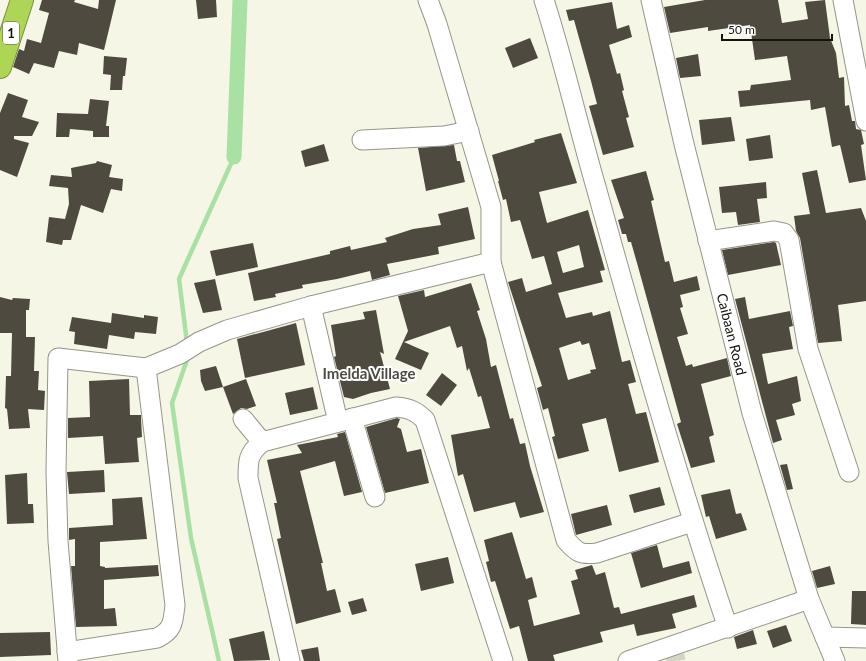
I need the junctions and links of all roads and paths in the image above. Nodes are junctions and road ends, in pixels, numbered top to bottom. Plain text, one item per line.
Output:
1 (22, 0) edge
2 (428, 0) edge
3 (544, 0) edge
4 (651, 0) edge
5 (843, 0) edge
6 (0, 67) edge
7 (866, 117) edge
8 (469, 131) junction
9 (362, 140) dead end
10 (708, 241) junction
11 (491, 262) junction
12 (311, 306) junction
13 (146, 368) junction
14 (243, 419) dead end
15 (345, 420) junction
16 (262, 442) junction
17 (849, 472) dead end
18 (375, 497) dead end
19 (692, 522) junction
20 (809, 599) junction
21 (728, 628) junction
22 (824, 637) junction
23 (866, 638) edge
24 (68, 657) edge
25 (290, 661) edge
26 (503, 661) edge
27 (628, 661) edge
28 (835, 661) edge

1 - 6 highway, 1
2 - 8 street
3 - 19 street
4 - 10 street, Caibaan Road
5 - 7 street
8 - 9 street
8 - 11 street
10 - 17 street
10 - 20 street, Caibaan Road
11 - 12 street
11 - 19 street
12 - 13 street
12 - 15 street
13 - 24 street
13 - 24 street
14 - 16 street
15 - 16 street
15 - 18 street
15 - 26 street
16 - 25 street
19 - 21 street
20 - 21 street
20 - 22 street, Caibaan Road
21 - 27 street
22 - 23 street
22 - 28 street, Caibaan Road

